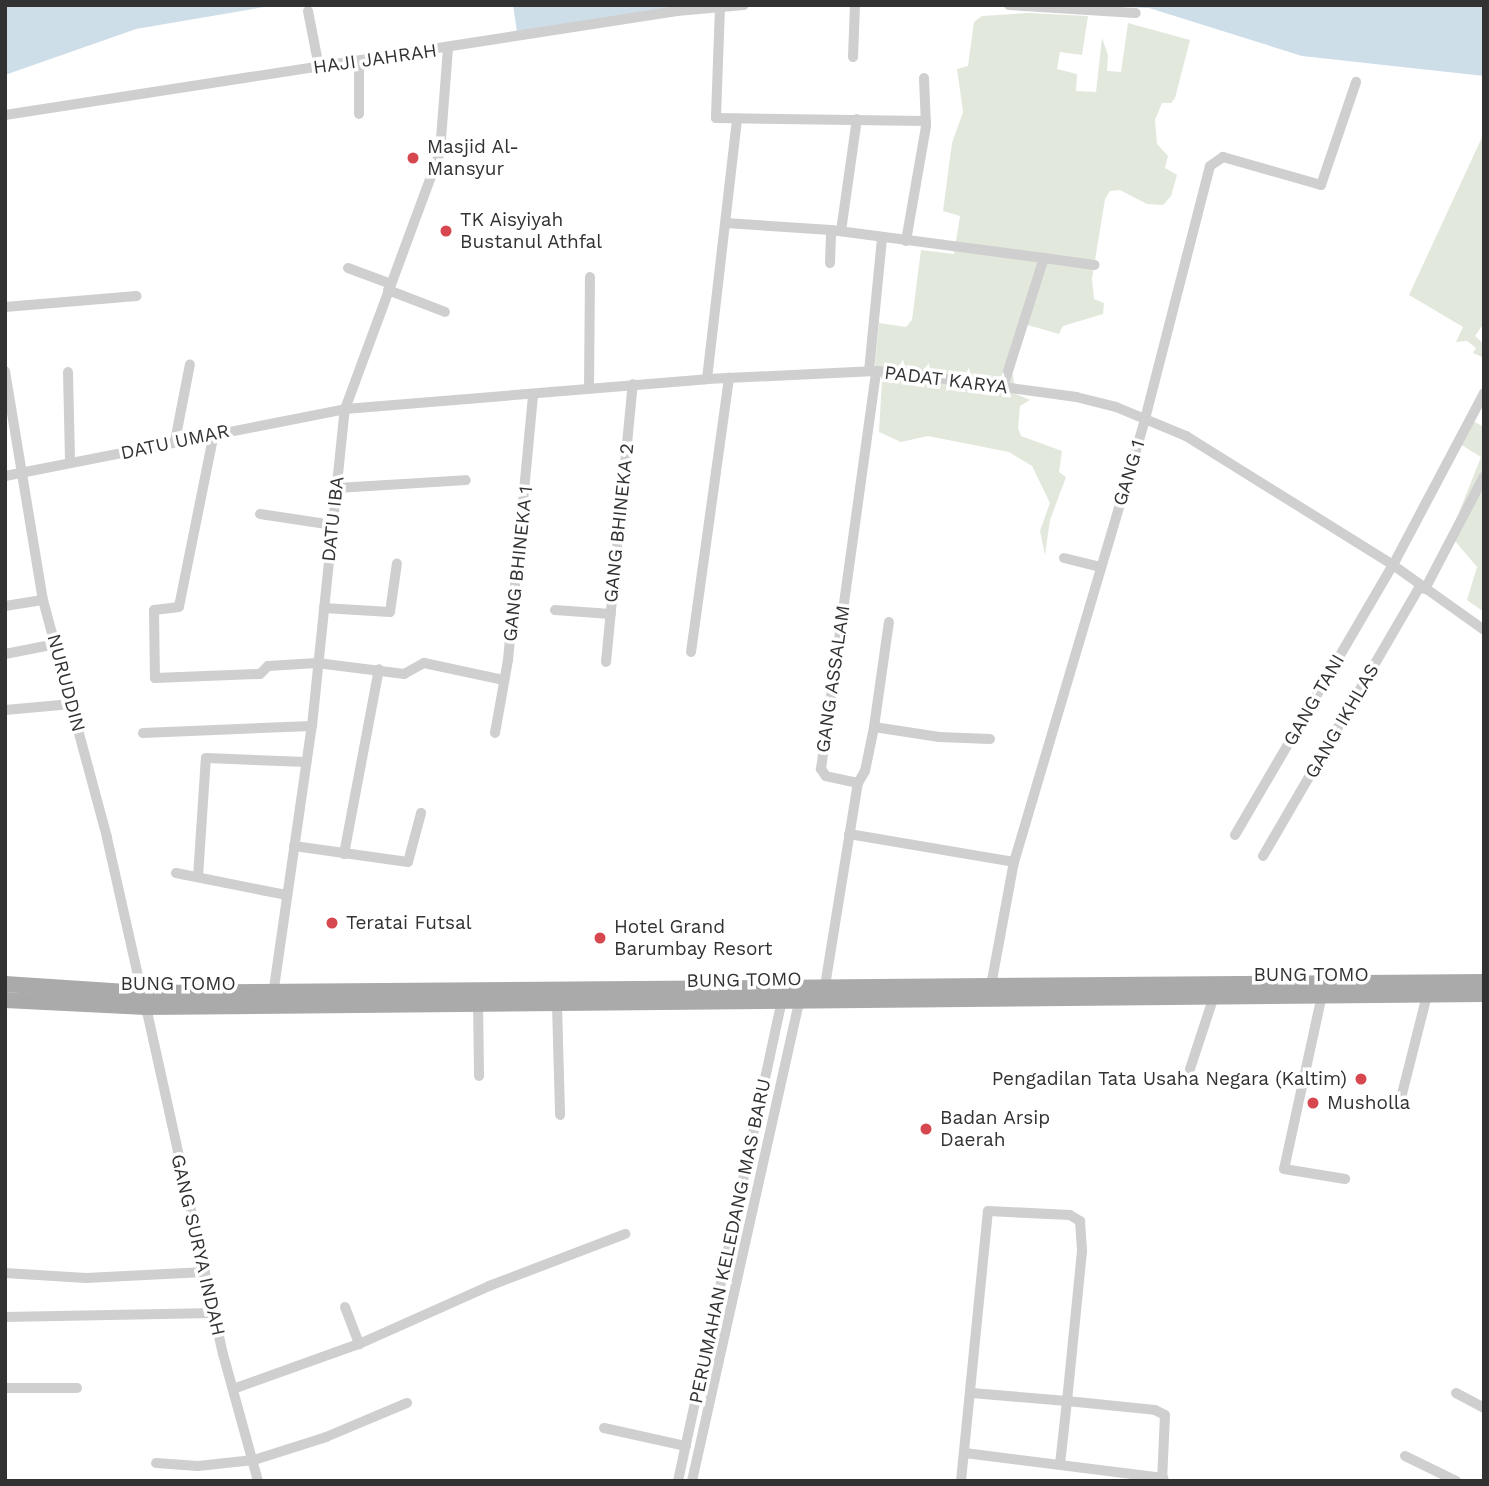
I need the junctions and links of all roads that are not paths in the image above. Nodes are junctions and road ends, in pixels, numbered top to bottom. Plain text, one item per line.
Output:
1 (744, 5) edge
2 (855, 5) edge
3 (1009, 5) edge
4 (720, 7) edge
5 (308, 11) dead end
6 (1136, 13) dead end
7 (448, 49) junction
8 (853, 57) dead end
9 (359, 61) junction
10 (319, 67) junction
11 (924, 78) dead end
12 (1356, 82) dead end
13 (359, 114) dead end
14 (5, 115) edge
15 (737, 119) junction
16 (858, 119) junction
17 (926, 121) junction
18 (726, 223) junction
19 (836, 231) junction
20 (882, 238) junction
21 (906, 242) junction
22 (1044, 258) junction
23 (830, 263) dead end
24 (1095, 265) dead end
25 (348, 268) dead end
26 (590, 277) dead end
27 (390, 287) junction
28 (137, 296) dead end
29 (5, 307) edge
30 (445, 312) dead end
31 (190, 365) dead end
32 (5, 370) edge
33 (872, 371) junction
34 (68, 372) dead end
35 (729, 378) junction
36 (707, 379) junction
37 (633, 384) junction
38 (1003, 387) junction
39 (589, 388) junction
40 (1484, 393) edge
41 (533, 394) junction
42 (345, 409) junction
43 (1145, 419) junction
44 (214, 433) junction
45 (175, 441) junction
46 (70, 463) junction
47 (21, 474) junction
48 (5, 476) edge
49 (1484, 476) edge
50 (466, 480) dead end
51 (337, 488) junction
52 (260, 514) dead end
53 (333, 525) junction
54 (1064, 558) dead end
55 (397, 563) dead end
56 (1393, 565) junction
57 (1100, 567) junction
58 (1422, 588) junction
59 (43, 600) junction
60 (5, 606) edge
61 (324, 608) junction
62 (555, 610) dead end
63 (611, 614) junction
64 (890, 622) dead end
65 (1484, 630) edge
66 (56, 645) junction
67 (691, 652) dead end
68 (5, 654) edge
69 (606, 662) dead end
70 (317, 663) junction
71 (379, 669) junction
72 (504, 680) junction
73 (72, 704) junction
74 (5, 710) edge
75 (312, 726) junction
76 (874, 727) junction
77 (143, 733) dead end
78 (495, 733) dead end
79 (990, 739) dead end
80 (306, 762) junction
81 (858, 783) junction
82 (421, 813) dead end
83 (849, 834) junction
84 (1234, 835) dead end
85 (294, 846) junction
86 (344, 854) junction
87 (1263, 856) dead end
88 (1014, 862) junction
89 (176, 873) dead end
90 (198, 877) junction
91 (286, 895) junction
92 (1484, 982) edge
93 (5, 984) edge
94 (538, 986) junction
95 (1277, 989) junction
96 (989, 993) junction
97 (824, 994) junction
98 (608, 995) junction
99 (792, 995) junction
100 (1322, 995) junction
101 (1427, 995) junction
102 (1484, 995) edge
103 (1214, 996) junction
104 (273, 998) junction
105 (345, 998) junction
106 (5, 1000) edge
107 (144, 1000) junction
108 (478, 1001) junction
109 (538, 1004) junction
110 (557, 1004) junction
111 (1189, 1069) dead end
112 (479, 1076) dead end
113 (1401, 1098) dead end
114 (561, 1115) dead end
115 (1345, 1179) dead end
116 (625, 1234) dead end
117 (205, 1272) junction
118 (5, 1273) edge
119 (345, 1307) dead end
120 (214, 1313) junction
121 (5, 1317) edge
122 (359, 1344) junction
123 (5, 1388) edge
124 (78, 1388) dead end
125 (233, 1389) junction
126 (972, 1393) junction
127 (1456, 1393) dead end
128 (1066, 1401) junction
129 (407, 1403) dead end
130 (1484, 1408) edge
131 (604, 1428) dead end
132 (689, 1430) junction
133 (702, 1433) junction
134 (686, 1446) junction
135 (965, 1453) junction
136 (1405, 1456) dead end
137 (254, 1460) junction
138 (156, 1463) dead end
139 (1060, 1464) junction
140 (1163, 1479) edge
141 (258, 1481) edge
142 (678, 1481) edge
143 (692, 1481) edge
144 (961, 1481) edge
145 (1456, 1481) edge

1 - 4 street, HAJI JAHRAH
2 - 8 street
3 - 6 street
4 - 7 street, HAJI JAHRAH
4 - 15 street
5 - 10 street
7 - 9 street, HAJI JAHRAH
7 - 27 street, DATU IBA
9 - 10 street, HAJI JAHRAH
9 - 13 street
10 - 14 street, HAJI JAHRAH
11 - 17 street
12 - 43 street, GANG 1
15 - 16 street
15 - 18 street
16 - 17 street
16 - 19 street
17 - 21 street
18 - 19 street
18 - 36 street
19 - 20 street
19 - 23 street
20 - 21 street
20 - 33 street
21 - 22 street
22 - 24 street
22 - 38 street
25 - 27 street
26 - 39 street
27 - 30 street
27 - 42 street, DATU IBA
28 - 29 street
31 - 45 street
32 - 47 street, NURUDDIN
33 - 35 street, PADAT KARYA
33 - 38 street, PADAT KARYA
33 - 81 street, GANG ASSALAM
34 - 46 street
35 - 36 street, PADAT KARYA
35 - 67 street
36 - 37 street, PADAT KARYA
37 - 39 street, PADAT KARYA
37 - 63 street, GANG BHINEKA 2
38 - 43 street, PADAT KARYA
39 - 41 street, PADAT KARYA
40 - 56 street, GANG TANI
41 - 42 street, PADAT KARYA
41 - 72 street, GANG BHINEKA 1
42 - 44 street, DATU UMAR
42 - 51 street, DATU IBA
43 - 56 street, PADAT KARYA
43 - 57 street, GANG 1
44 - 45 street, DATU UMAR
44 - 70 street
45 - 46 street, DATU UMAR
46 - 47 street, DATU UMAR
47 - 48 street, DATU UMAR
47 - 59 street, NURUDDIN
49 - 58 street, GANG IKHLAS
50 - 51 street
51 - 53 street, DATU IBA
52 - 53 street
53 - 61 street, DATU IBA
54 - 57 street
55 - 61 street
56 - 58 street, PADAT KARYA
56 - 84 street, GANG TANI
57 - 88 street, GANG 1
58 - 65 street, PADAT KARYA
58 - 87 street, GANG IKHLAS
59 - 60 street
59 - 66 street, NURUDDIN
61 - 70 street, DATU IBA
62 - 63 street
63 - 69 street, GANG BHINEKA 2
64 - 76 street
66 - 68 street
66 - 73 street, NURUDDIN
70 - 71 street
70 - 75 street, DATU IBA
71 - 72 street
71 - 86 street
72 - 78 street, GANG BHINEKA 1
73 - 74 street
73 - 107 street, NURUDDIN
75 - 77 street
75 - 80 street, DATU IBA
76 - 79 street
76 - 81 street
80 - 85 street, DATU IBA
80 - 90 street
81 - 83 street
82 - 86 street
83 - 88 street
83 - 97 street
85 - 86 street
85 - 91 street, DATU IBA
88 - 96 street, GANG 1
89 - 90 street
90 - 91 street
91 - 104 street, DATU IBA
92 - 95 main road, BUNG TOMO
93 - 107 main road, BUNG TOMO
94 - 98 main road, BUNG TOMO
94 - 105 main road, BUNG TOMO
94 - 109 main road
95 - 96 main road, BUNG TOMO
95 - 100 main road, BUNG TOMO
95 - 103 main road, BUNG TOMO
96 - 97 main road, BUNG TOMO
96 - 103 main road, BUNG TOMO
97 - 99 main road, BUNG TOMO
98 - 99 main road, BUNG TOMO
98 - 110 main road, BUNG TOMO
99 - 132 street, PERUMAHAN KELEDANG MAS BARU
99 - 133 street
100 - 101 main road, BUNG TOMO
100 - 115 street
101 - 102 main road, BUNG TOMO
101 - 113 street
103 - 111 street
104 - 105 main road, BUNG TOMO
104 - 107 main road, BUNG TOMO
105 - 108 main road, BUNG TOMO
106 - 107 main road, BUNG TOMO
107 - 117 street, GANG SURYA INDAH
108 - 109 main road, BUNG TOMO
108 - 112 street
109 - 110 main road, BUNG TOMO
110 - 114 street
116 - 122 street
117 - 118 street
117 - 120 street, GANG SURYA INDAH
119 - 122 street
120 - 121 street
120 - 125 street, GANG SURYA INDAH
122 - 125 street
123 - 124 street
125 - 137 street, GANG SURYA INDAH
126 - 128 street
126 - 128 street
126 - 135 street
127 - 130 street
128 - 139 street
128 - 140 street
129 - 137 street
131 - 134 street
132 - 133 street
132 - 134 street, PERUMAHAN KELEDANG MAS BARU
133 - 143 street
134 - 142 street, PERUMAHAN KELEDANG MAS BARU
135 - 139 street
135 - 144 street
136 - 145 street
137 - 138 street
137 - 141 street, GANG SURYA INDAH
139 - 140 street

